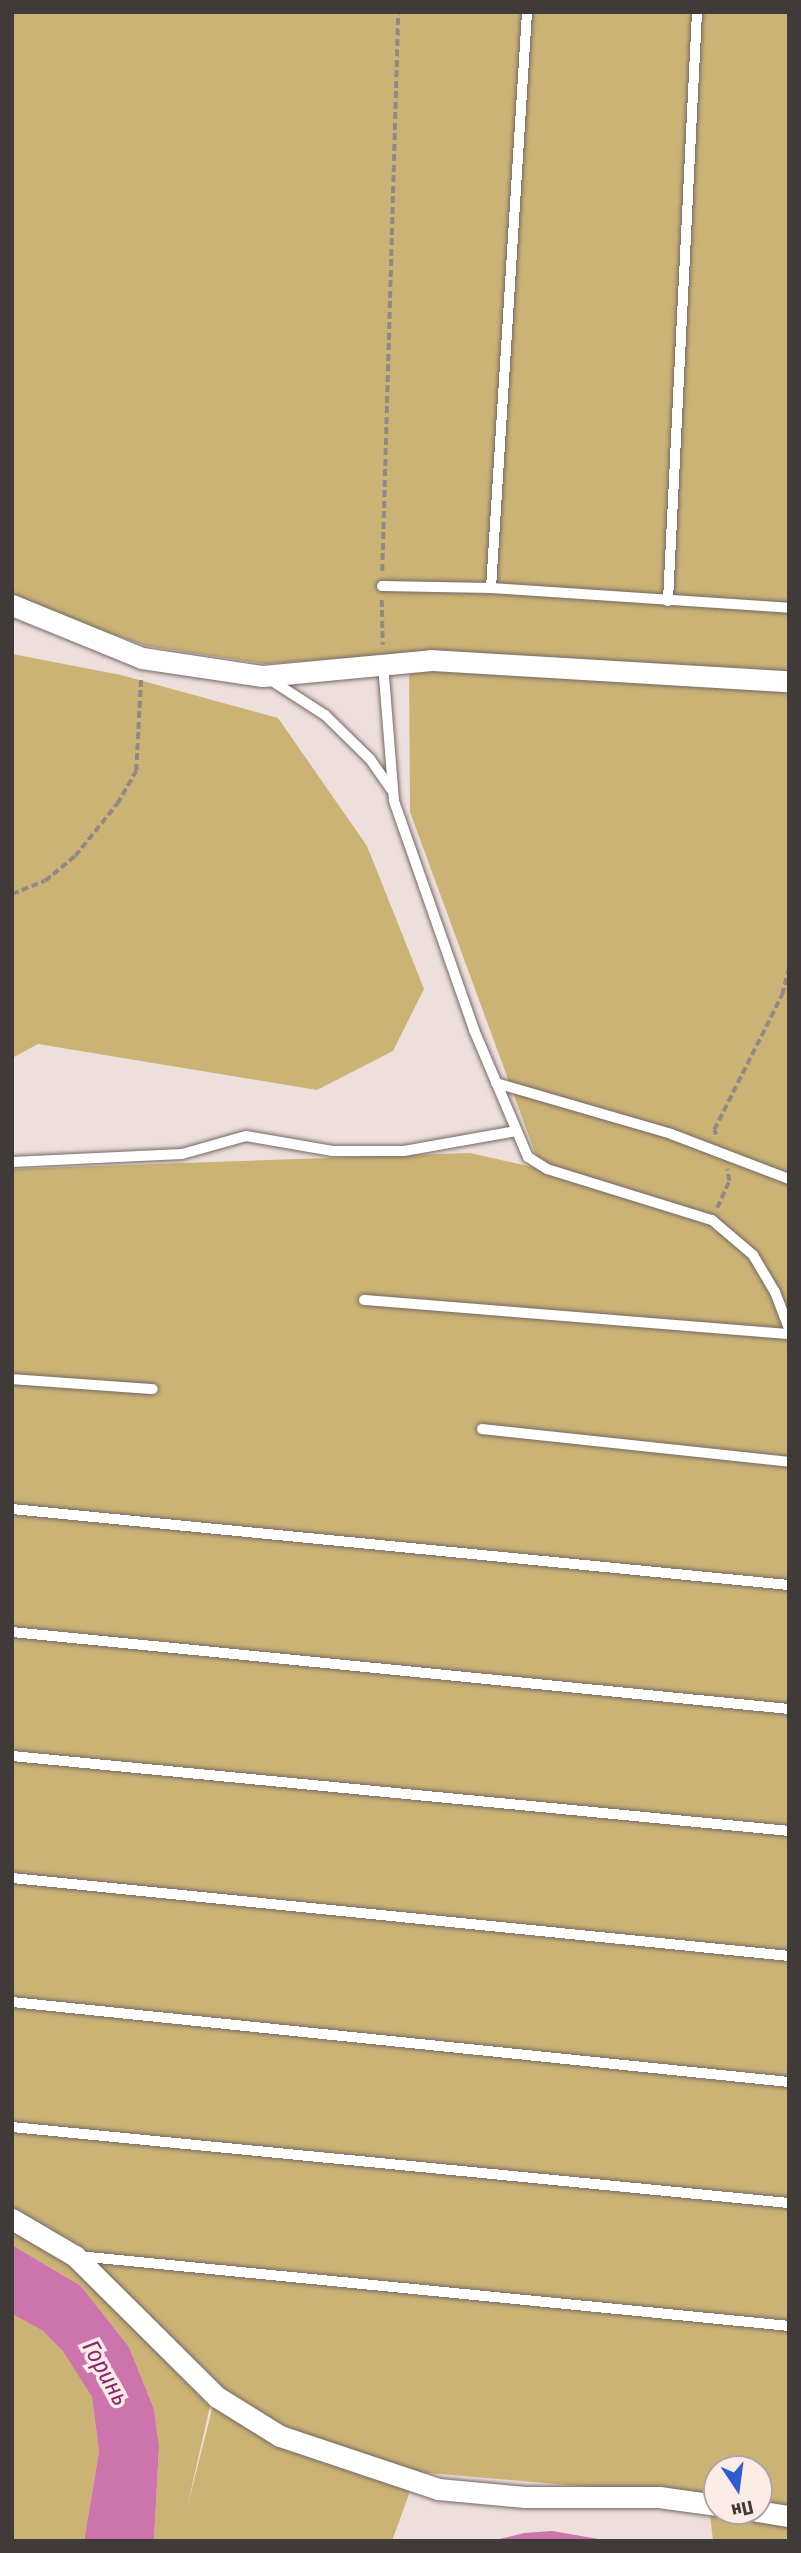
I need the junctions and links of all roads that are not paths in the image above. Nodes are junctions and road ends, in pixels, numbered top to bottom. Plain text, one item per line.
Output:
1 (527, 12) edge
2 (697, 12) edge
3 (382, 586) road end
4 (491, 588) junction
5 (668, 601) junction
6 (12, 605) edge
7 (789, 608) edge
8 (383, 664) junction
9 (263, 676) junction
10 (789, 681) edge
11 (393, 791) junction
12 (496, 1083) junction
13 (516, 1131) junction
14 (12, 1162) edge
15 (789, 1179) edge
16 (364, 1300) dead end
17 (789, 1328) edge
18 (789, 1334) edge
19 (12, 1379) edge
20 (153, 1389) dead end
21 (482, 1429) dead end
22 (789, 1462) edge
23 (12, 1509) edge
24 (789, 1585) edge
25 (12, 1632) edge
26 (789, 1709) edge
27 (12, 1756) edge
28 (789, 1831) edge
29 (12, 1878) edge
30 (789, 1956) edge
31 (12, 2002) edge
32 (789, 2082) edge
33 (12, 2127) edge
34 (789, 2203) edge
35 (12, 2219) edge
36 (75, 2256) junction
37 (789, 2326) edge
38 (703, 2503) edge

1 - 4 lane
2 - 5 lane
3 - 4 lane
4 - 5 lane
5 - 7 lane
6 - 9 street
8 - 9 street
8 - 10 street
8 - 11 lane
9 - 11 lane
11 - 12 lane
12 - 13 lane
12 - 15 lane
13 - 14 lane
13 - 17 lane
16 - 18 lane
19 - 20 lane
21 - 22 lane
23 - 24 lane
25 - 26 lane
27 - 28 lane
29 - 30 lane
31 - 32 lane
33 - 34 lane
35 - 36 street
36 - 37 lane
36 - 38 street

